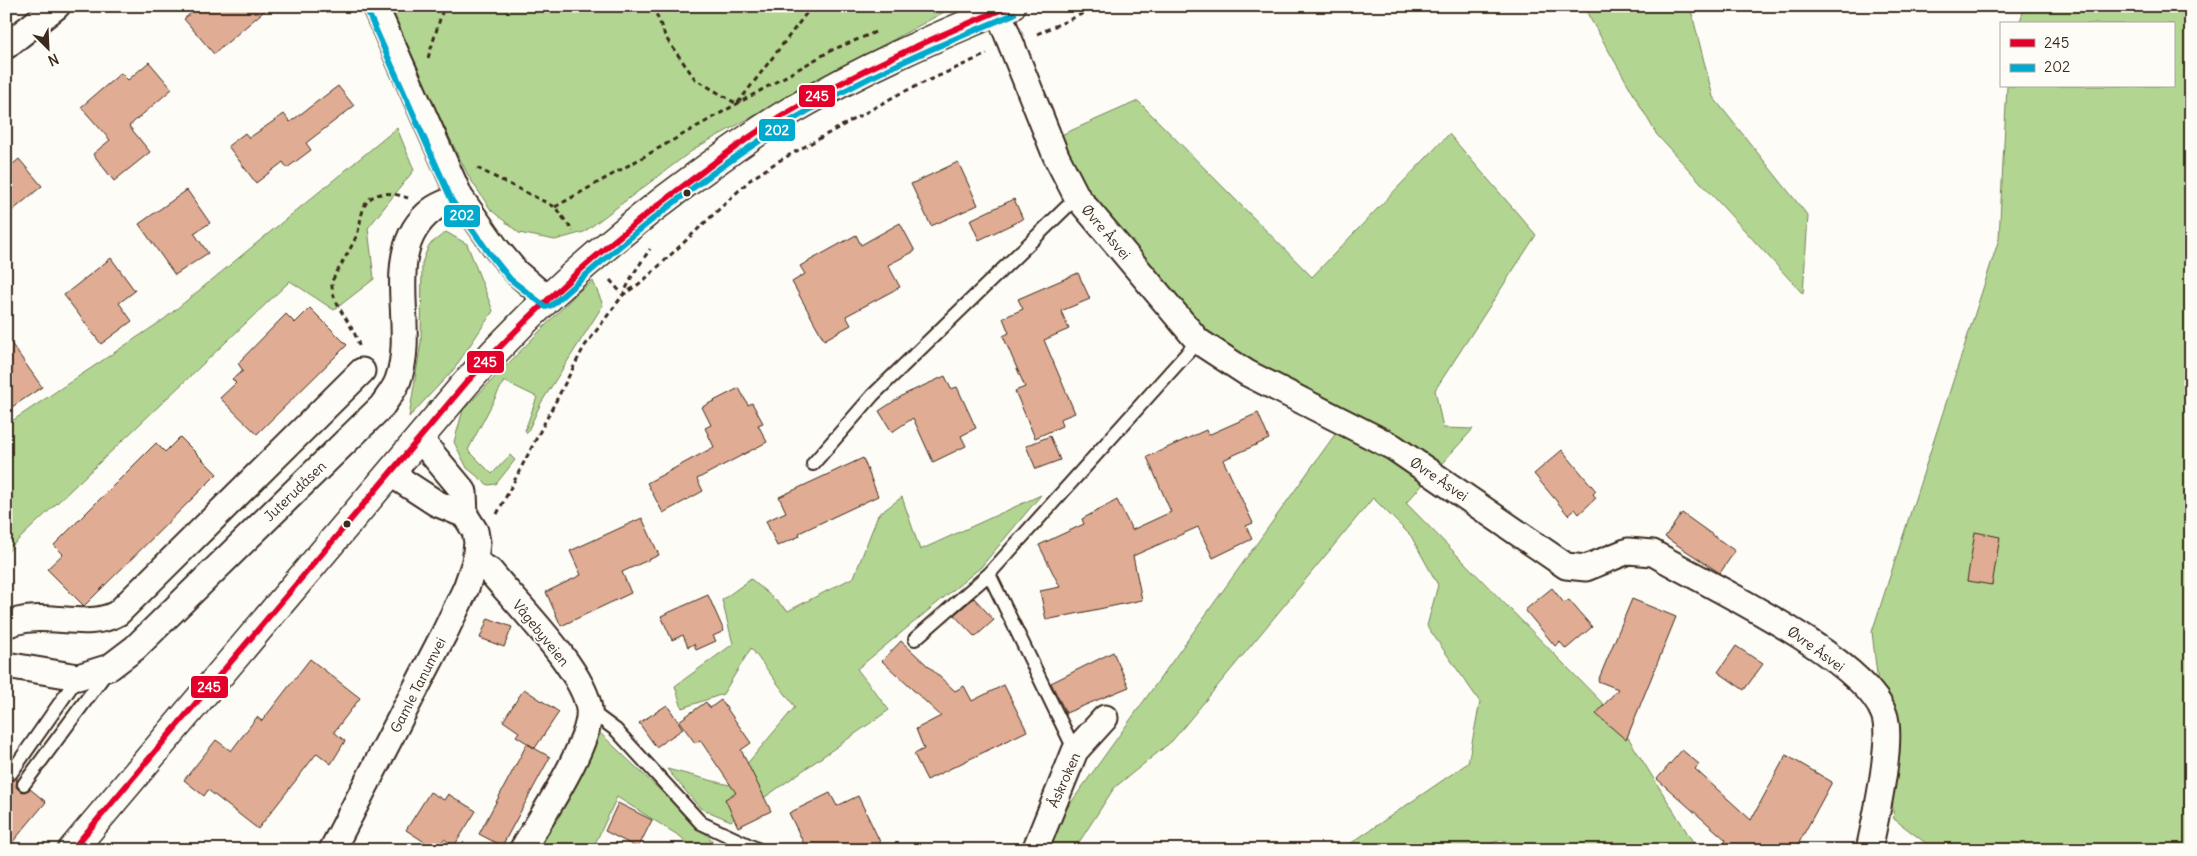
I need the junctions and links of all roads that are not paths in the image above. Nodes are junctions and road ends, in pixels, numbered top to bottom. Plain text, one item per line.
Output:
1 (56, 6) edge
2 (375, 6) edge
3 (1004, 9) edge
4 (6, 46) edge
5 (460, 197) junction
6 (1077, 198) junction
7 (546, 298) junction
8 (1198, 341) junction
9 (362, 371) road end
10 (419, 438) junction
11 (814, 464) dead end
12 (390, 473) junction
13 (470, 523) junction
14 (475, 562) junction
15 (989, 574) junction
16 (6, 625) edge
17 (916, 639) dead end
18 (6, 665) edge
19 (110, 667) junction
20 (78, 677) junction
21 (589, 710) junction
22 (1106, 718) dead end
23 (1075, 751) junction
24 (11, 773) dead end
25 (24, 784) dead end
26 (72, 850) edge
27 (332, 850) edge
28 (522, 850) edge
29 (759, 850) edge
30 (1035, 850) edge
31 (1869, 850) edge

1 - 4 street
2 - 5 street
3 - 6 street, Øvre Åsvei
3 - 7 main road
5 - 7 street
5 - 19 street, Juterudåsen
6 - 8 street, Øvre Åsvei
6 - 11 lane
7 - 10 main road
8 - 15 lane
8 - 31 street, Øvre Åsvei
9 - 16 street
10 - 12 main road
10 - 13 street, Gamle Tanumvei
12 - 13 street
12 - 26 main road
13 - 14 street, Gamle Tanumvei
14 - 21 street, Vågebyveien
14 - 27 street, Gamle Tanumvei
15 - 17 lane
15 - 23 lane
18 - 20 street, Juterudåsen
19 - 20 street, Juterudåsen
19 - 25 lane
20 - 24 lane
21 - 28 street
21 - 29 lane
22 - 23 street, Åskroken
23 - 30 street, Åskroken

